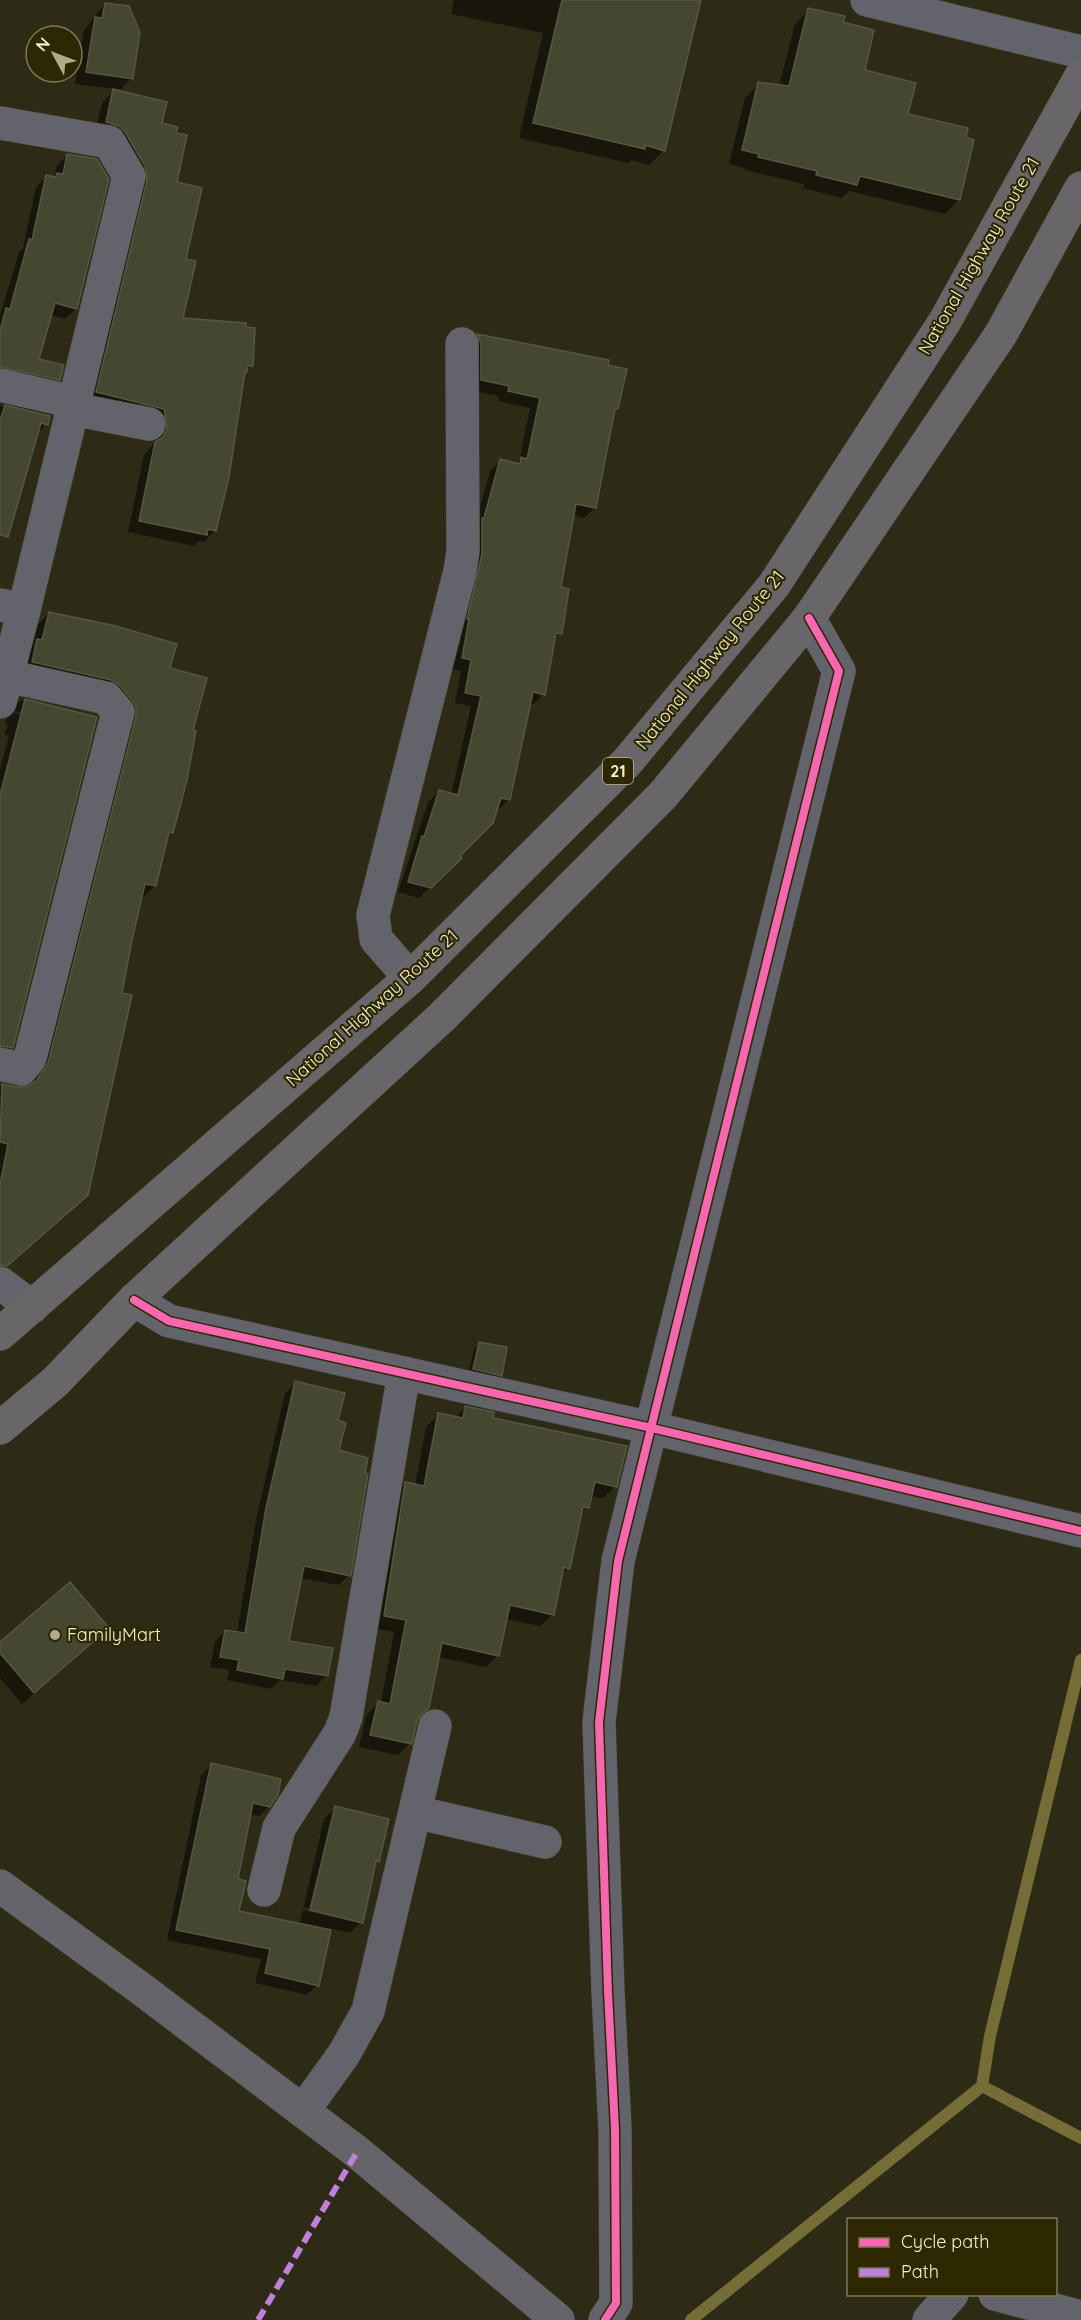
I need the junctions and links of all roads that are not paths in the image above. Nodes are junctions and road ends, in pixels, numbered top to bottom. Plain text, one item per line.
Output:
1 (867, 0) edge
2 (1081, 52) edge
3 (1081, 76) edge
4 (0, 123) edge
5 (1081, 188) edge
6 (462, 344) dead end
7 (0, 386) edge
8 (74, 406) junction
9 (149, 424) dead end
10 (12, 608) edge
11 (809, 618) junction
12 (3, 689) edge
13 (410, 978) junction
14 (0, 1064) edge
15 (0, 1283) edge
16 (134, 1300) junction
17 (32, 1307) junction
18 (0, 1334) edge
19 (404, 1373) junction
20 (0, 1428) edge
21 (652, 1428) junction
22 (1081, 1531) edge
23 (435, 1726) dead end
24 (415, 1812) junction
25 (545, 1842) dead end
26 (0, 1886) edge
27 (264, 1890) dead end
28 (303, 2112) junction
29 (951, 2296) edge
30 (999, 2296) edge
31 (1081, 2317) edge
32 (558, 2320) edge
33 (605, 2320) edge
34 (929, 2320) edge

1 - 2 street
3 - 13 highway, National Highway Route 21 / 21
4 - 8 street
5 - 11 highway
6 - 13 street
7 - 8 street
8 - 9 street
8 - 10 street
10 - 12 street
11 - 16 highway
11 - 21 street
12 - 14 street
13 - 17 highway, National Highway Route 21 / 21
15 - 17 street
16 - 19 street
16 - 20 highway
17 - 18 highway, National Highway Route 21 / 21
19 - 21 street
19 - 27 street
21 - 22 street
21 - 33 street
23 - 24 street
24 - 25 street
24 - 28 street
26 - 28 street
28 - 32 street
29 - 34 street
30 - 31 street

